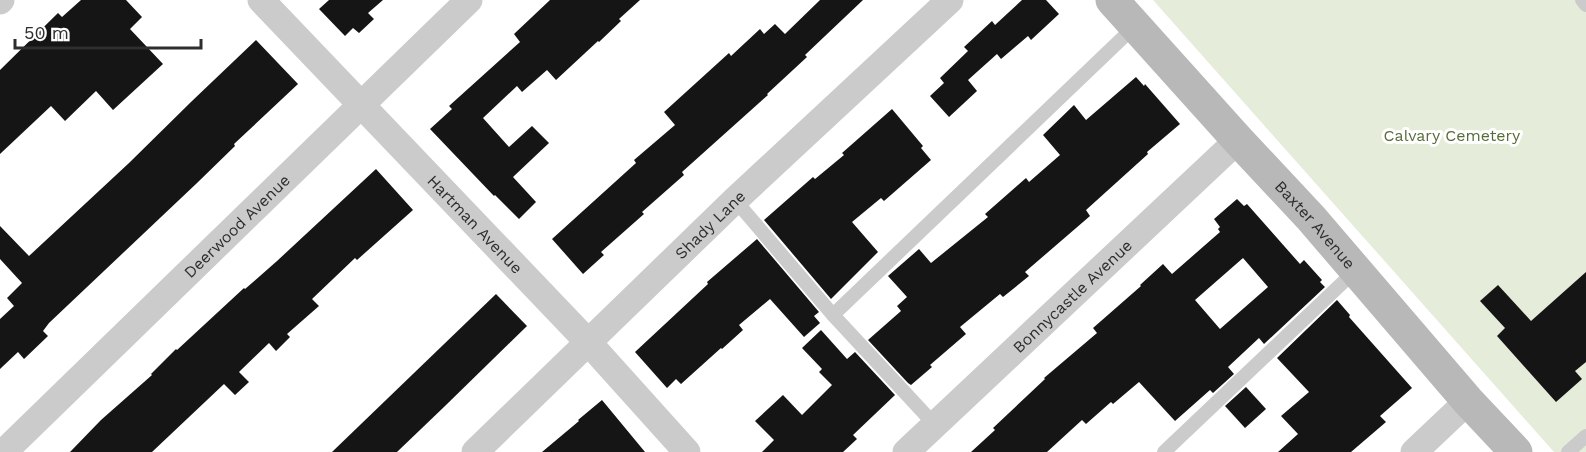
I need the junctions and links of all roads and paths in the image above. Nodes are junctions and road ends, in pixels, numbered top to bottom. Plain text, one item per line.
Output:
1 (261, 0) edge
2 (469, 0) edge
3 (950, 0) edge
4 (1112, 0) edge
5 (1582, 0) edge
6 (1586, 5) edge
7 (1135, 26) junction
8 (360, 105) junction
9 (1238, 140) junction
10 (735, 200) junction
11 (1356, 270) junction
12 (833, 315) junction
13 (588, 342) junction
14 (1468, 401) junction
15 (935, 425) junction
16 (1586, 436) edge
17 (2, 452) edge
18 (475, 452) edge
19 (687, 452) edge
20 (906, 452) edge
21 (1164, 452) edge
22 (1414, 452) edge
23 (1516, 452) edge
24 (1568, 452) edge

1 - 8 street, Hartman Avenue
2 - 8 street, Deerwood Avenue
3 - 10 street, Shady Lane
4 - 7 main road, Baxter Avenue
5 - 6 lane
7 - 9 main road, Baxter Avenue
7 - 12 lane
8 - 13 street, Hartman Avenue
8 - 17 street, Deerwood Avenue
9 - 11 main road, Baxter Avenue
9 - 15 street, Bonnycastle Avenue
10 - 12 lane
10 - 13 street, Shady Lane
11 - 14 main road, Baxter Avenue
11 - 21 lane
12 - 15 lane
13 - 18 street, Shady Lane
13 - 19 street, Hartman Avenue
14 - 22 street
14 - 23 main road, Baxter Avenue
15 - 20 street, Bonnycastle Avenue
16 - 24 lane

